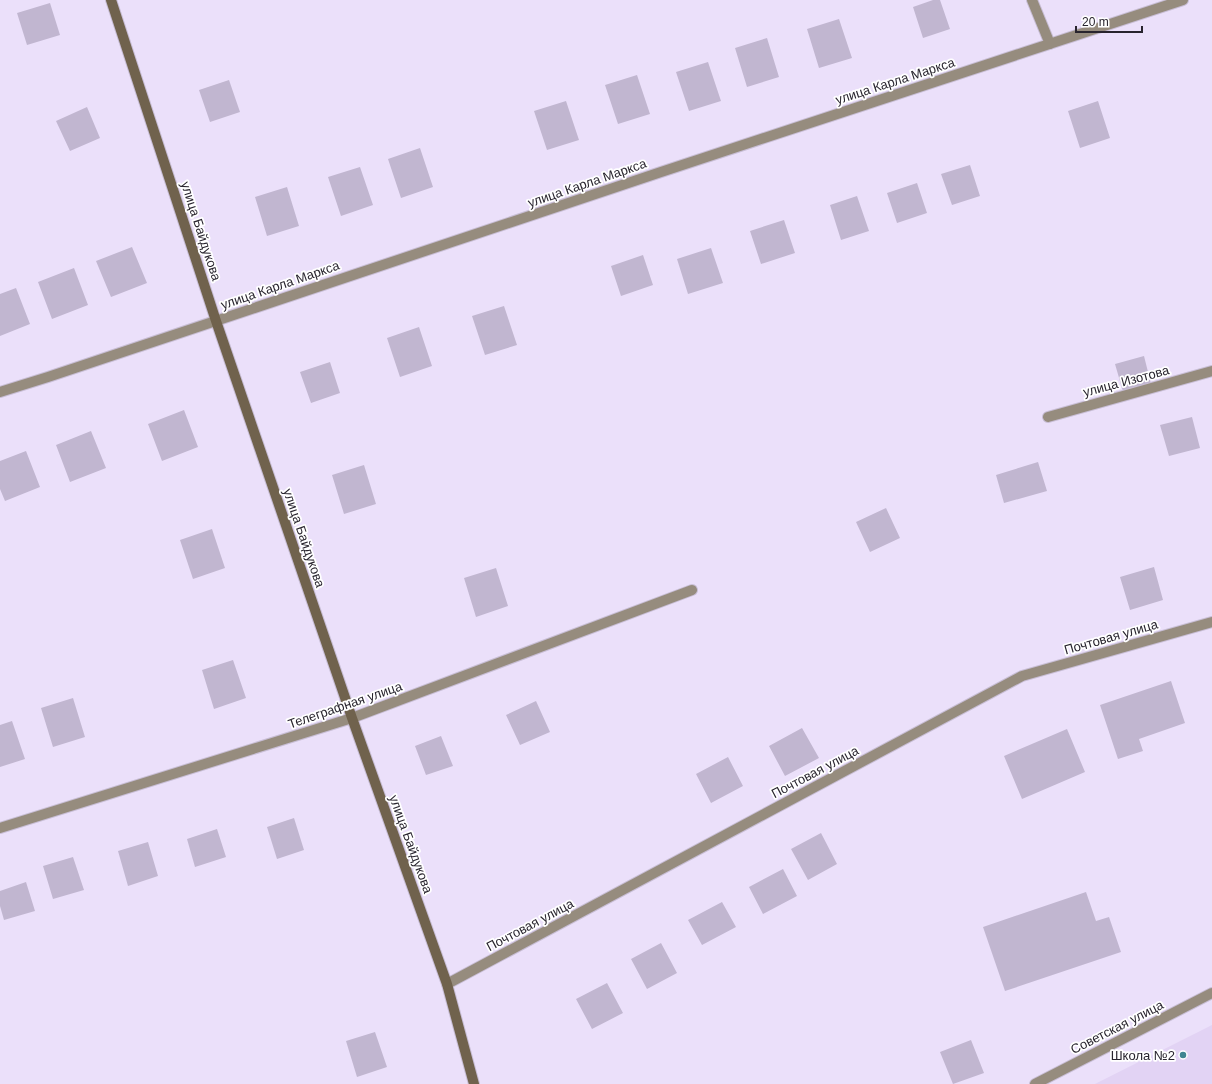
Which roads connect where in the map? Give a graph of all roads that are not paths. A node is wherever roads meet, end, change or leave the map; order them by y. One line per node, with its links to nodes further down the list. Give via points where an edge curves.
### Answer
1 (111, 0): 5 (street, улица Байдукова)
2 (1032, 0): 4 (street)
3 (1183, 0): 4 (street, улица Карла Маркса)
4 (1050, 44): 5 (street, улица Карла Маркса)
5 (216, 320): 7 (street, улица Карла Маркса); 11 (street, улица Байдукова)
6 (1212, 371): 8 (street, улица Изотова)
7 (0, 392)
8 (1048, 417)
9 (692, 590): 11 (street, Телеграфная улица)
10 (1212, 622): 13 (street, Почтовая улица, via 1022,676)
11 (352, 718): 12 (street, Телеграфная улица); 13 (street, улица Байдукова)
12 (0, 828)
13 (447, 984): 15 (street, улица Байдукова)
14 (1212, 993): 16 (street, Советская улица)
15 (474, 1084)
16 (1035, 1084)

